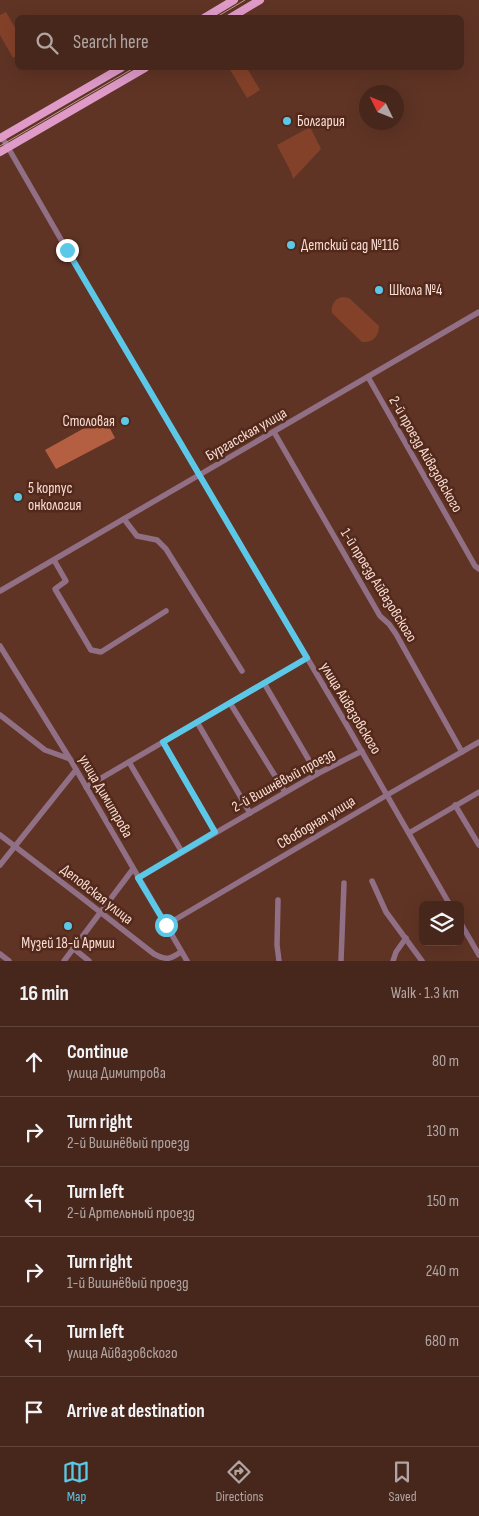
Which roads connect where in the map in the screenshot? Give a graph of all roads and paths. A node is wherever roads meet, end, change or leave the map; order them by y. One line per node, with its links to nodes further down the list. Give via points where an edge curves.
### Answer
1 (234, 0): 3 (main road)
2 (260, 0): 4 (main road)
3 (209, 15)
4 (235, 15)
5 (117, 70): 7 (main road)
6 (142, 70): 8 (main road)
7 (1, 138): 8 (street, улица Айвазовского)
8 (8, 148): 9 (main road); 13 (street, улица Айвазовского)
9 (0, 152)
10 (479, 312): 11 (street, Бургасская улица)
11 (368, 377): 12 (street, Бургасская улица); 16 (street, 2-й проезд Айвазовского)
12 (274, 432): 13 (street, Бургасская улица); 29 (street, 1-й проезд Айвазовского, via 380,616 396,634)
13 (199, 475): 14 (street, Бургасская улица); 20 (street, улица Айвазовского)
14 (124, 519): 15 (street, Бургасская улица); 21 (street, via 137,536 156,540 166,549)
15 (54, 560): 17 (street, Бургасская улица); 18 (street, via 66,581 55,589 91,650 101,652)
16 (479, 568)
17 (0, 591)
18 (166, 611)
19 (0, 646): 30 (street, улица Димитрова)
20 (307, 658): 22 (street); 28 (street, улица Айвазовского)
21 (242, 671)
22 (264, 683): 23 (street); 33 (street)
23 (230, 703): 25 (street); 35 (street)
24 (0, 715): 30 (street, via 46,750)
25 (197, 722): 26 (street); 39 (street)
26 (163, 742): 31 (street); 40 (street)
27 (479, 742): 29 (street, Свободная улица)
28 (362, 751): 33 (street, 2-й Вишнёвый проезд); 37 (street, улица Айвазовского)
29 (462, 752): 37 (street, Свободная улица)
30 (70, 759): 32 (street, улица Димитрова)
31 (129, 762): 34 (street); 45 (street)
32 (76, 770): 34 (street, улица Димитрова); 44 (street)
33 (317, 774): 35 (street, 2-й Вишнёвый проезд)
34 (86, 787): 47 (street, улица Димитрова)
35 (285, 792): 39 (street, 2-й Вишнёвый проезд)
36 (479, 792): 38 (street)
37 (388, 794): 41 (street, улица Айвазовского); 54 (street, Свободная улица)
38 (455, 805): 41 (street); 43 (street)
39 (250, 813): 40 (street, 2-й Вишнёвый проезд)
40 (215, 832): 45 (street, 2-й Вишнёвый проезд)
41 (409, 832): 52 (street, улица Айвазовского)
42 (0, 836): 44 (street, Деповская улица)
43 (479, 845)
44 (14, 846): 46 (street); 53 (street, Деповская улица)
45 (182, 852): 48 (street, 2-й Вишнёвый проезд)
46 (0, 865)
47 (133, 869): 48 (street, улица Димитрова); 53 (street)
48 (138, 878): 54 (street, улица Димитрова)
49 (372, 881): 56 (street, via 386,912)
50 (344, 883): 66 (street)
51 (278, 900): 65 (street)
52 (448, 901)
53 (100, 912): 57 (street); 58 (street, Деповская улица, via 161,958 170,959)
54 (166, 925): 58 (street, улица Димитрова)
55 (464, 929): 60 (street)
56 (406, 938): 67 (street); 68 (street)
57 (73, 948): 62 (street); 63 (street)
58 (182, 952): 64 (street, улица Димитрова)
59 (0, 954): 61 (street)
60 (479, 955)
61 (9, 961)
62 (64, 961)
63 (90, 961)
64 (186, 961)
65 (278, 961)
66 (341, 961)
67 (394, 961)
68 (422, 961)

